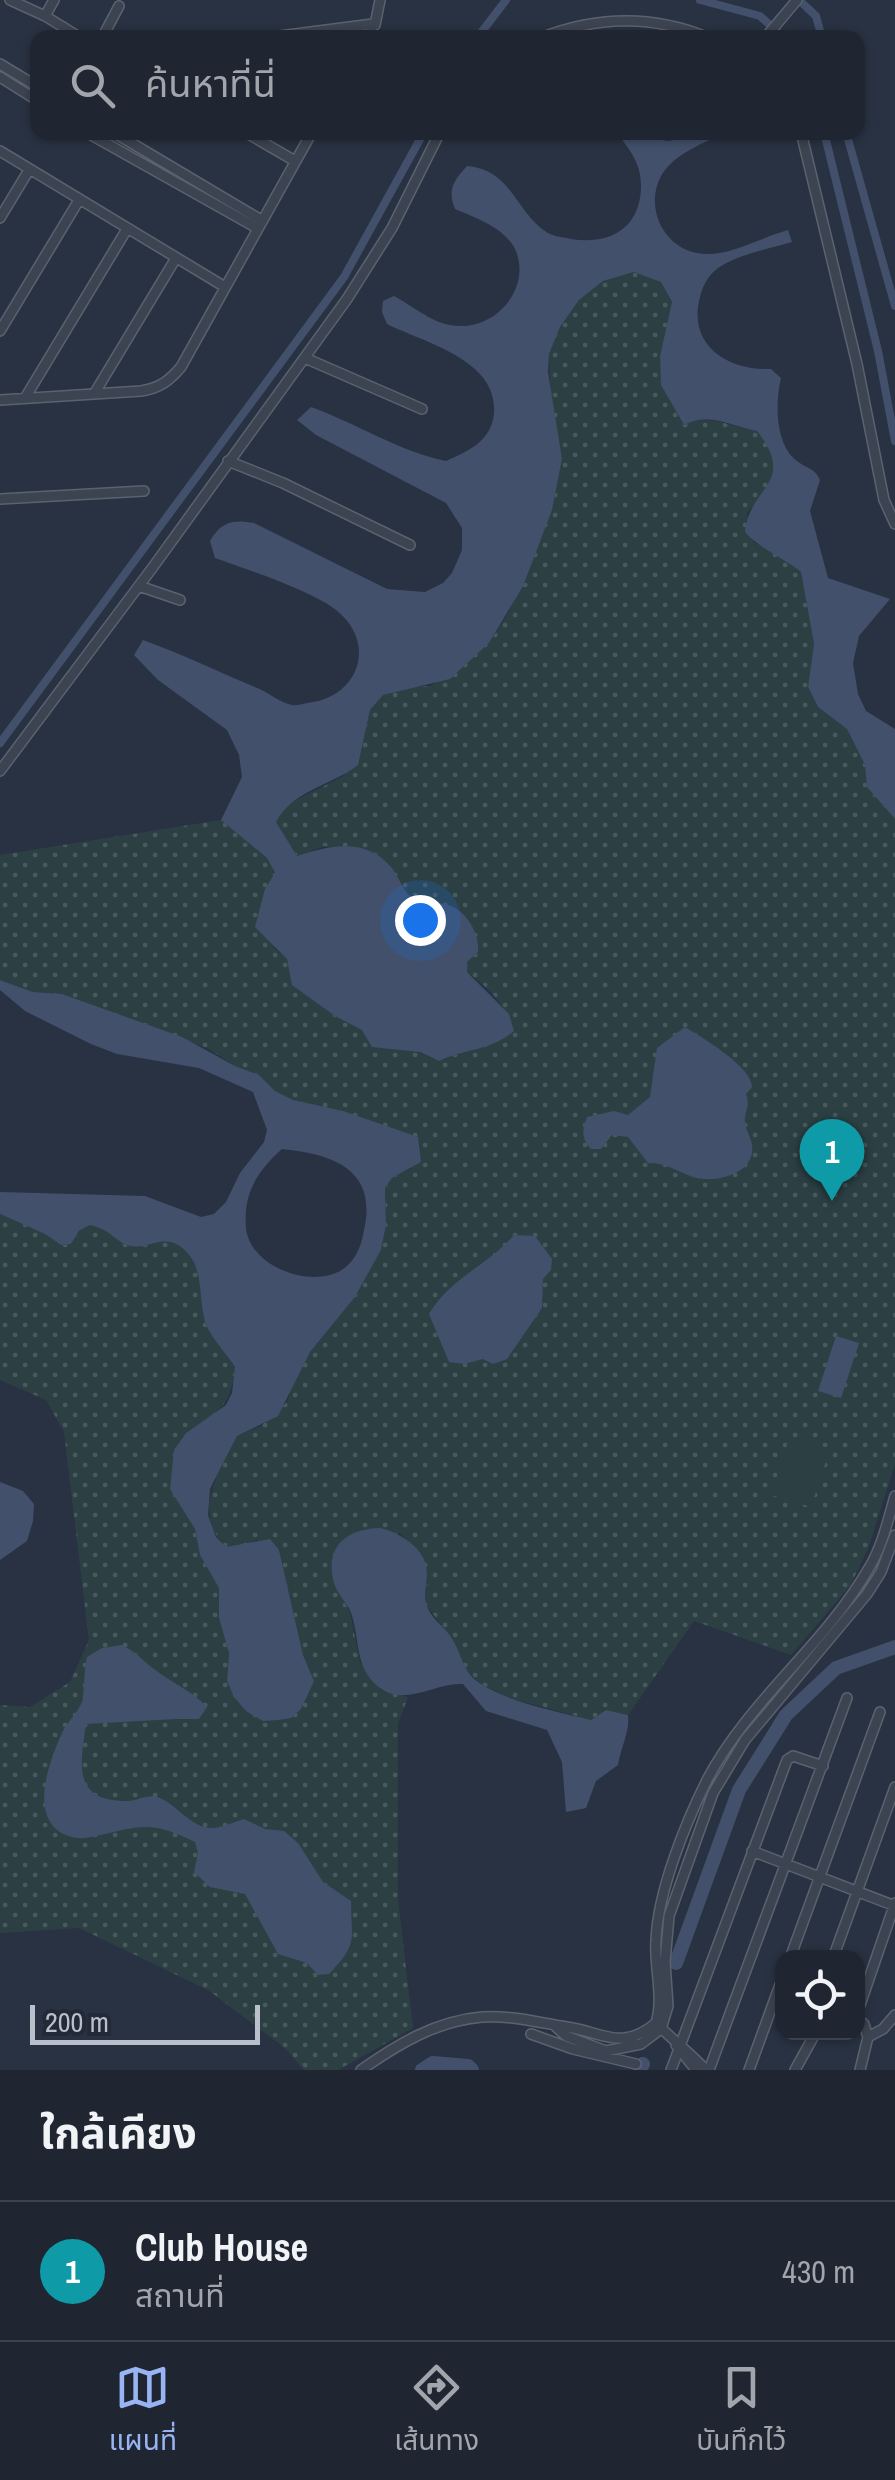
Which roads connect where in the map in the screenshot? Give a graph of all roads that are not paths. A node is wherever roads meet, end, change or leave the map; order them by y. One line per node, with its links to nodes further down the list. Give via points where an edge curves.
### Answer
1 (10, 0): 6 (street)
2 (54, 0): 6 (street)
3 (380, 0): 7 (street)
4 (797, 0): 16 (street)
5 (119, 6): 10 (street)
6 (45, 16): 9 (street)
7 (375, 25): 11 (street); 12 (street)
8 (672, 25): 13 (street, via 610,20); 14 (street); 15 (street)
9 (68, 30)
10 (106, 30)
11 (333, 30)
12 (373, 30)
13 (560, 30)
14 (671, 30)
15 (681, 30)
16 (771, 30)
17 (0, 64): 19 (street)
18 (0, 77): 20 (street)
19 (30, 82)
20 (30, 96)
21 (101, 140): 32 (street)
22 (126, 140): 32 (street)
23 (259, 140): 28 (street)
24 (307, 140): 28 (street)
25 (436, 140): 37 (street, via 373,260)
26 (803, 140): 45 (street, via 884,500)
27 (0, 150): 29 (street)
28 (295, 161): 32 (street)
29 (29, 170): 30 (street); 31 (street)
30 (79, 200): 33 (street); 36 (street)
31 (0, 218)
32 (259, 224): 35 (street)
33 (127, 229): 34 (street); 39 (street)
34 (176, 258): 35 (street); 38 (street)
35 (225, 287): 38 (street, via 169,381 155,389)
36 (0, 331)
37 (305, 358): 41 (street); 42 (street)
38 (94, 394): 39 (street)
39 (25, 398): 40 (street)
40 (0, 400)
41 (422, 409)
42 (228, 461): 46 (street); 47 (street)
43 (144, 492): 44 (street)
44 (0, 499)
45 (895, 524)
46 (410, 545)
47 (139, 586): 48 (street); 49 (street)
48 (180, 600)
49 (0, 771)
50 (895, 1496): 67 (street, via 870,1567 746,1720 704,1786 659,1912)
51 (895, 1534): 67 (street, via 867,1594 745,1740 713,1793 669,1916 668,2006)
52 (847, 1698): 54 (street)
53 (880, 1712): 58 (street)
54 (822, 1766): 56 (street, via 800,1757 787,1760); 57 (street)
55 (895, 1787): 59 (street)
56 (752, 1852): 57 (street); 71 (street)
57 (787, 1865): 58 (street); 77 (street)
58 (819, 1878): 59 (street); 61 (street)
59 (856, 1892): 60 (street); 62 (street)
60 (895, 1905): 63 (street)
61 (793, 1950)
62 (836, 1950)
63 (865, 1994)
64 (775, 1998): 78 (street)
65 (895, 2015): 69 (street)
66 (542, 2022): 67 (street, via 622,2039); 73 (street, via 534,2035); 74 (street, via 462,2020 405,2041)
67 (659, 2026): 71 (street)
68 (865, 2027): 69 (street)
69 (868, 2037): 80 (street)
70 (812, 2040): 79 (street)
71 (678, 2044): 75 (street); 76 (street); 77 (street)
72 (636, 2064): 73 (street)
73 (617, 2066)
74 (361, 2070)
75 (671, 2070)
76 (696, 2070)
77 (708, 2070)
78 (749, 2070)
79 (795, 2070)
80 (860, 2070)

